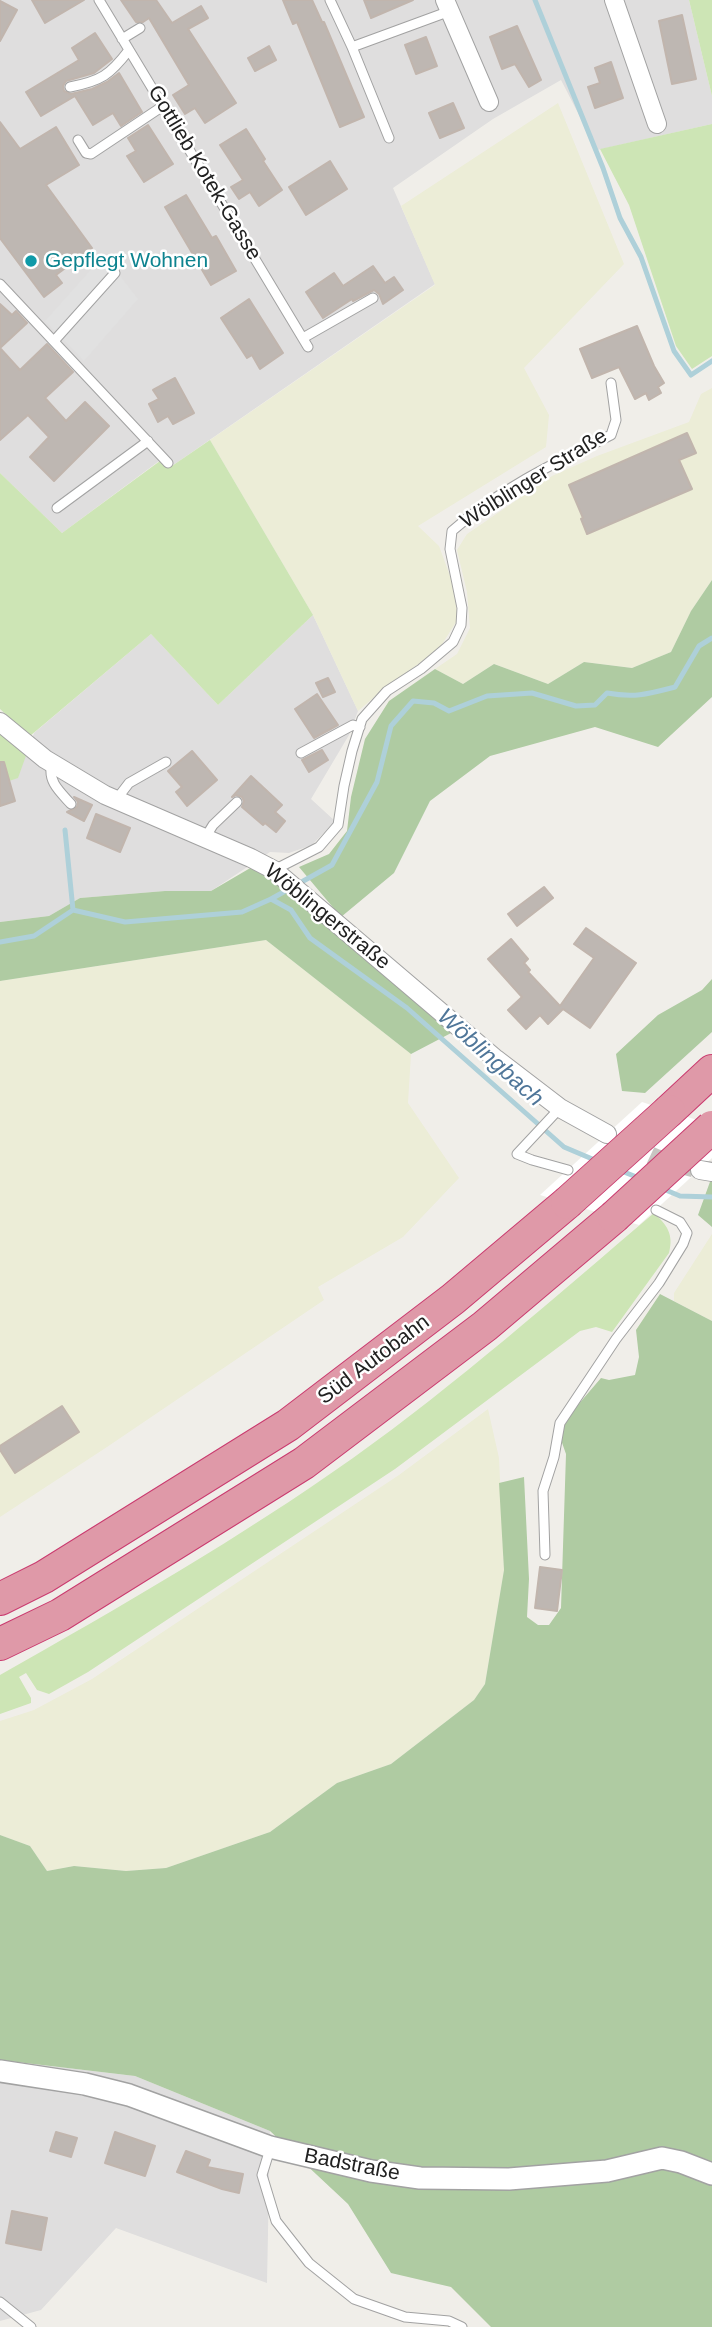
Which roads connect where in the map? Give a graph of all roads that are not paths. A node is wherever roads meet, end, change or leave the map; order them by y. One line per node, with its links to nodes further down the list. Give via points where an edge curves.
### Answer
1 (99, 0): 6 (lane, Gottlieb Kotek-Gasse)
2 (330, 0): 7 (lane)
3 (614, 0): 12 (street)
4 (448, 5): 7 (lane); 10 (street)
5 (140, 28): 6 (lane)
6 (122, 39): 8 (lane, Gottlieb Kotek-Gasse)
7 (352, 47): 13 (lane)
8 (129, 50): 9 (lane, via 115,69 97,80); 11 (lane, Gottlieb Kotek-Gasse)
9 (70, 87)
10 (489, 102)
11 (163, 106): 14 (lane, via 91,154); 18 (lane, Gottlieb Kotek-Gasse)
12 (657, 124)
13 (388, 138)
14 (78, 140)
15 (115, 273): 19 (lane)
16 (0, 284): 19 (lane)
17 (373, 298): 18 (lane)
18 (303, 338): 20 (lane, Gottlieb Kotek-Gasse)
19 (54, 341): 22 (lane)
20 (308, 347)
21 (611, 383): 26 (lane, Wölblinger Straße, via 616,420 611,435 542,469 452,531 450,549 461,625 453,642 387,691)
22 (148, 441): 23 (lane); 24 (lane)
23 (168, 463)
24 (57, 508)
25 (0, 722): 29 (street, Wöblingerstraße)
26 (360, 727): 27 (lane, via 353,725); 34 (lane, Wölblinger Straße, via 338,825 319,847)
27 (301, 753)
28 (166, 762): 30 (lane, via 129,783)
29 (52, 764): 30 (street, Wöblingerstraße); 32 (lane, via 55,786)
30 (116, 800): 33 (street, Wöblingerstraße)
31 (237, 802): 33 (lane)
32 (71, 804)
33 (205, 838): 34 (street, Wöblingerstraße)
34 (280, 874): 36 (street, Wöblingerstraße)
35 (712, 1071): 42 (highway, Süd Autobahn, bridge, via 453,1299 288,1425 44,1577)
36 (558, 1111): 38 (street, Wöblingerstraße); 39 (lane, via 517,1154)
37 (712, 1128): 43 (highway, Süd Autobahn, bridge, via 485,1326 304,1463 60,1615)
38 (607, 1134)
39 (568, 1170)
40 (656, 1210): 41 (lane, via 680,1222 687,1233 659,1283 560,1423 543,1491)
41 (545, 1555)
42 (0, 1599)
43 (0, 1644)
44 (0, 2071): 45 (street, Badstraße, via 129,2095)
45 (270, 2147): 46 (street, Badstraße, via 420,2178 567,2175 662,2158); 49 (lane, via 262,2175 276,2221 309,2263 354,2299 405,2317 449,2321)
46 (712, 2174)
47 (0, 2302): 48 (lane)
48 (31, 2327)
49 (462, 2327)

